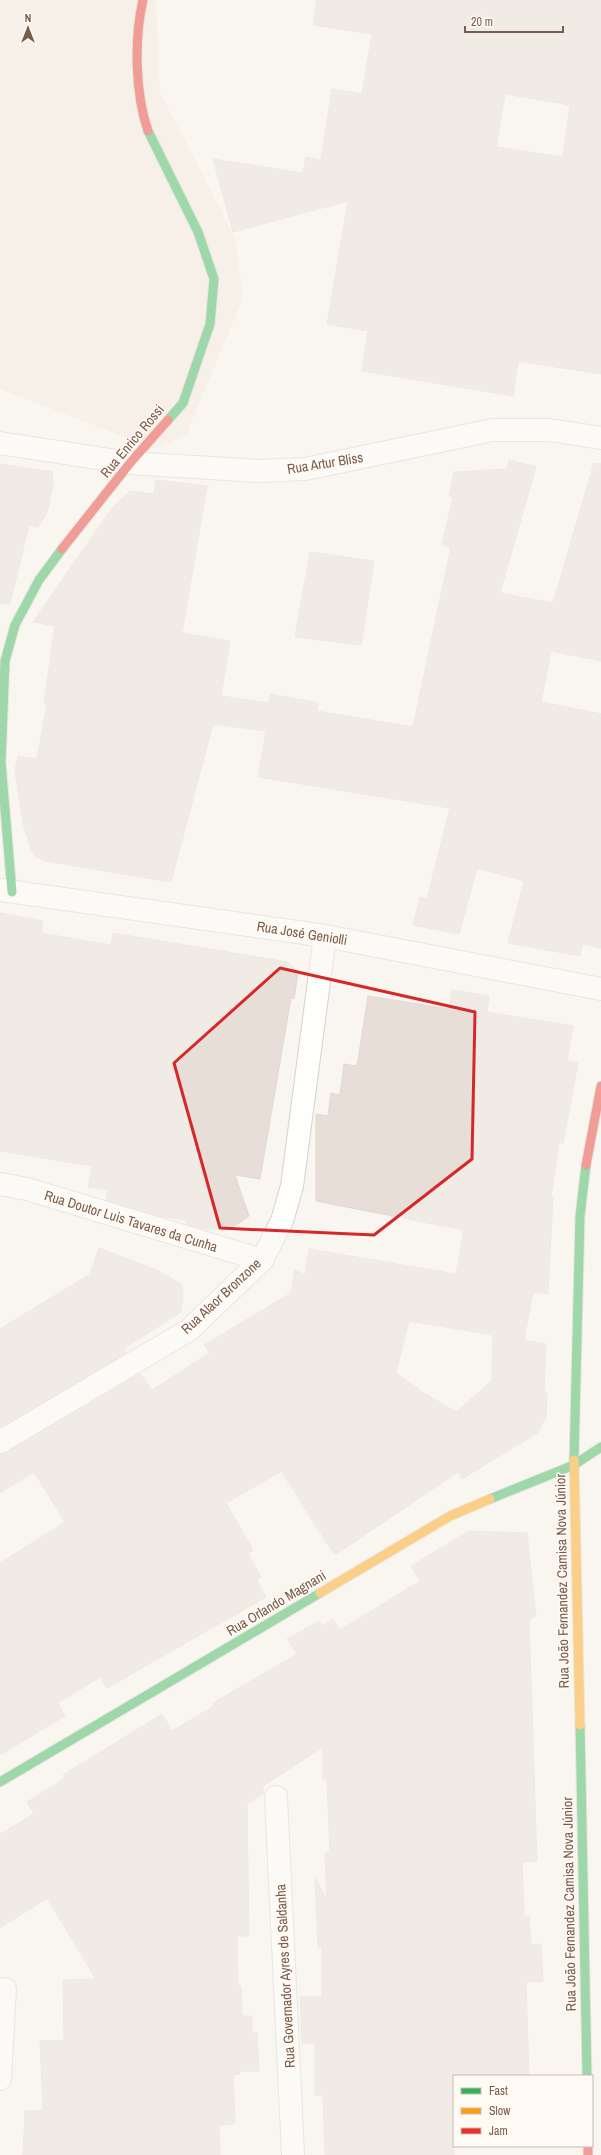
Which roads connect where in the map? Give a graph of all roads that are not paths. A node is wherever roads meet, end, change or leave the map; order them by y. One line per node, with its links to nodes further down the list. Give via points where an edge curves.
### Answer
1 (143, 0): 4 (street, Rua Enrico Rossi, via 140,13 137,86 147,130 198,232 214,279 210,324 183,403)
2 (601, 438): 4 (street, Rua Artur Bliss, via 549,430 494,430 305,469 258,471)
3 (0, 442): 4 (street, Rua Artur Bliss)
4 (130, 463): 5 (street, Rua Enrico Rossi, via 39,580 15,625 5,661 1,762)
5 (6, 891): 6 (street, Rua José Geniolli)
6 (325, 936): 7 (street, Rua José Geniolli); 10 (street, Rua Alaor Bronzone, via 292,1186 282,1221)
7 (601, 990)
8 (601, 1086): 13 (street, Rua João Fernandez Camisa Nova Júnior, via 588,1149 580,1216)
9 (0, 1184): 10 (street, Rua Doutor Luis Tavares da Cunha, via 27,1189)
10 (262, 1260): 11 (street, Rua Alaor Bronzone, via 189,1330)
11 (0, 1442)
12 (601, 1447): 13 (street, Rua Orlando Magnani)
13 (574, 1465): 14 (street, Rua Orlando Magnani, via 450,1516); 17 (street, Rua João Fernandez Camisa Nova Júnior)
14 (0, 1782)
15 (276, 1797): 19 (street, Rua Governador Ayres de Saldanha)
16 (5, 1990): 18 (street)
17 (587, 2075)
18 (0, 2079)
19 (293, 2155)

